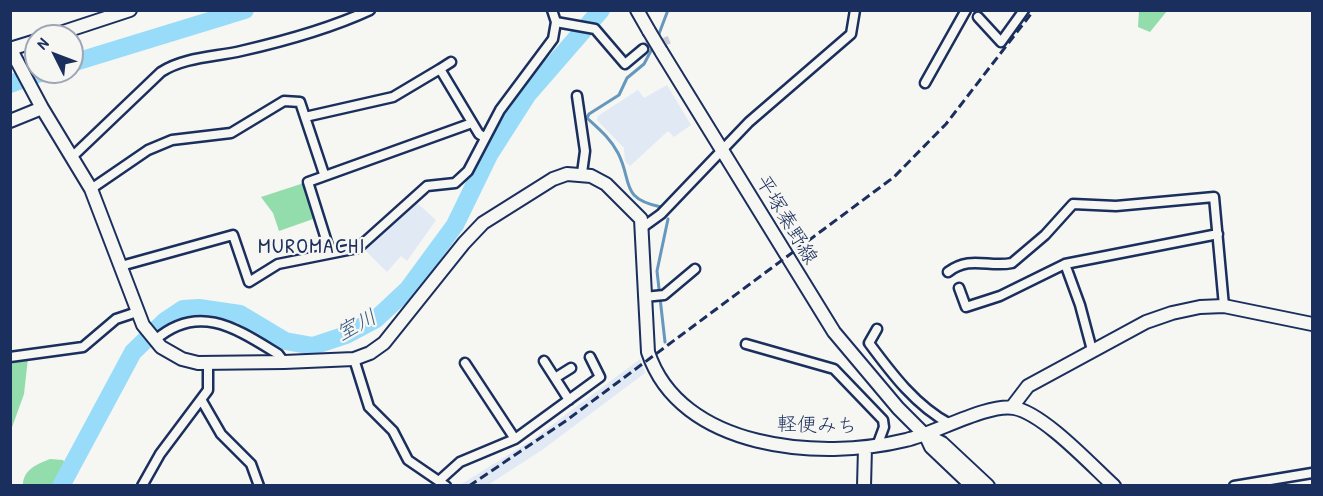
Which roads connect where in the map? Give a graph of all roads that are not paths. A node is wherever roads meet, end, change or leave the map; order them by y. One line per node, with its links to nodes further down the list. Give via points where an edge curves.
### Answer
1 (130, 10): 10 (street)
2 (370, 10): 23 (street, via 338,26 174,64)
3 (552, 10): 9 (street)
4 (637, 10): 22 (street, 平塚秦野線, bridge)
5 (855, 10): 22 (street, via 851,34 748,123)
6 (966, 10): 15 (street)
7 (1024, 10): 8 (street, via 1001,42)
8 (978, 17)
9 (556, 22): 11 (street, via 596,29 625,64); 21 (street, via 547,51 500,110)
10 (84, 25)
11 (643, 49)
12 (11, 50): 17 (street)
13 (451, 62): 14 (street)
14 (440, 69): 18 (street, via 393,97); 20 (street)
15 (925, 83)
16 (576, 96): 24 (street, via 585,152)
17 (41, 106): 19 (street); 23 (street)
18 (305, 117): 25 (street); 26 (street, via 300,102 284,101 231,133 172,140 148,150)
19 (10, 122)
20 (472, 123): 21 (street); 25 (street)
21 (484, 137): 29 (street, via 463,178 446,186 427,186 358,248)
22 (722, 151): 27 (street); 56 (street, 平塚秦野線, via 834,332 874,383)
23 (72, 157): 26 (street)
24 (582, 173): 27 (street, via 606,184 637,213); 45 (street, via 553,178 483,223 384,343)
25 (324, 174): 29 (street, via 308,182)
26 (91, 189): 31 (street)
27 (644, 227): 35 (street, 軽便みち)
28 (1218, 234): 30 (street); 33 (street, via 1214,197 1116,206 1078,203 1012,263 970,261); 36 (street)
29 (330, 252): 31 (street, via 278,264 249,282 233,236)
30 (1065, 264): 34 (street, via 1000,296 966,307); 42 (street)
31 (121, 266): 37 (street)
32 (695, 269): 35 (street)
33 (948, 272)
34 (959, 288)
35 (654, 296): 58 (street, 軽便みち, via 648,352 655,373 664,386 697,414 725,429 782,447)
36 (1224, 306): 38 (street); 42 (street, via 1172,313)
37 (137, 312): 40 (street); 43 (street, via 116,319 83,347)
38 (1312, 324)
39 (877, 329): 55 (street, via 869,343 884,363 927,412)
40 (154, 340): 47 (street, via 178,325 221,322 278,354); 48 (street, via 182,359)
41 (747, 344): 58 (street, via 834,369 883,420 883,430)
42 (1092, 350): 54 (street, via 1028,386)
43 (10, 357)
44 (590, 357): 52 (street, via 600,377)
45 (354, 359): 47 (street); 60 (street, via 369,407 393,431 408,460)
46 (544, 361): 51 (street)
47 (284, 362): 48 (street)
48 (208, 363): 53 (street, via 209,384)
49 (465, 363): 57 (street)
50 (571, 368): 51 (street)
51 (555, 378): 52 (street)
52 (569, 400): 57 (street)
53 (202, 401): 61 (street, via 165,446); 62 (street, via 220,434 251,464)
54 (1012, 407): 55 (street, 軽便みち); 66 (street, via 1041,420)
55 (950, 424): 56 (street, 軽便みち)
56 (924, 434): 58 (street, 軽便みち); 64 (street, 平塚秦野線, via 931,447); 65 (street, 平塚秦野線, via 942,443)
57 (515, 439): 60 (street, via 460,462)
58 (871, 447): 63 (street)
59 (1312, 472): 67 (street)
60 (443, 483)
61 (142, 486)
62 (259, 486)
63 (864, 486)
64 (972, 486)
65 (988, 486)
66 (1114, 486)
67 (1234, 486)

